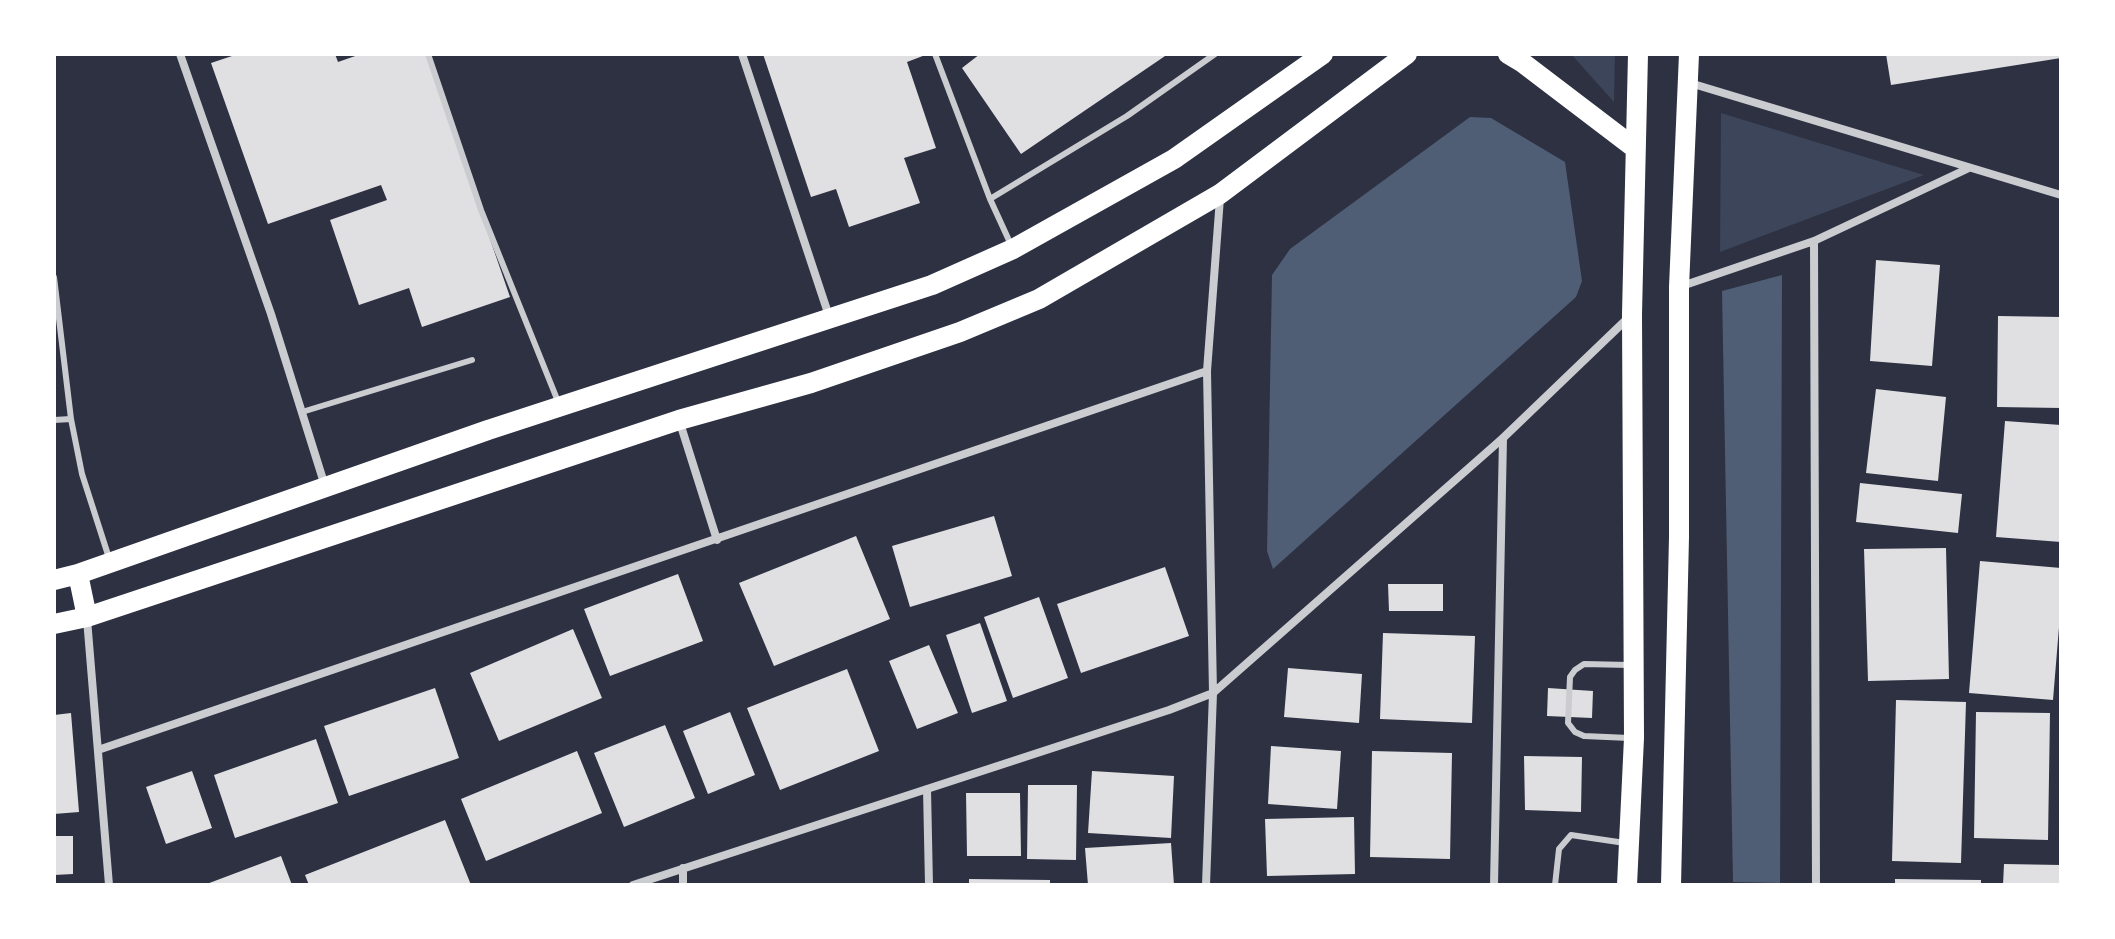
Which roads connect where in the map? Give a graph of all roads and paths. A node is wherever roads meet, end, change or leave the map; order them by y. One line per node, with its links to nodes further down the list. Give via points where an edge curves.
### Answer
1 (180, 54): 26 (street)
2 (428, 54): 25 (lane, via 481,210)
3 (742, 54): 22 (street)
4 (935, 54): 16 (lane)
5 (1215, 54): 16 (lane, via 1127,116)
6 (1323, 54): 18 (main road, via 1174,159)
7 (1407, 54): 14 (main road)
8 (1508, 54): 12 (main road)
9 (1638, 54): 12 (main road)
10 (1689, 54): 11 (main road)
11 (1688, 83): 13 (street); 20 (main road)
12 (1636, 149): 21 (main road)
13 (1970, 167): 15 (street); 17 (street)
14 (1220, 194): 24 (street); 29 (main road, via 1039,299 974,327 811,383)
15 (2061, 195)
16 (990, 199): 18 (lane)
17 (1814, 241): 20 (street); 54 (street)
18 (1013, 249): 22 (main road, via 932,285)
19 (54, 277): 27 (lane)
20 (1679, 287): 53 (main road)
21 (1632, 314): 30 (street); 38 (main road)
22 (830, 320): 25 (main road)
23 (472, 360): 26 (lane)
24 (1207, 371): 32 (street); 39 (street)
25 (560, 407): 31 (main road)
26 (302, 412): 31 (street)
27 (71, 419): 28 (lane); 33 (lane, via 82,474)
28 (54, 420)
29 (679, 420): 32 (street); 36 (main road)
30 (1503, 438): 39 (street); 50 (street)
31 (325, 487): 33 (main road)
32 (717, 540): 41 (street)
33 (111, 563): 34 (main road)
34 (78, 574): 35 (main road); 36 (main road)
35 (54, 580)
36 (87, 617): 37 (main road); 41 (street)
37 (54, 624)
38 (1633, 665): 40 (main road); 40 (lane, via 1584,664 1575,670 1570,677 1568,723 1584,736)
39 (1213, 693): 42 (street); 49 (street)
40 (1634, 738): 43 (main road)
41 (98, 750): 45 (street)
42 (927, 789): 44 (street); 48 (street)
43 (1629, 844): 51 (lane, via 1571,835 1559,849); 52 (main road)
44 (683, 868): 46 (street); 47 (street)
45 (109, 885)
46 (633, 885)
47 (683, 885)
48 (929, 885)
49 (1206, 885)
50 (1494, 885)
51 (1555, 885)
52 (1627, 885)
53 (1671, 885)
54 (1816, 885)

